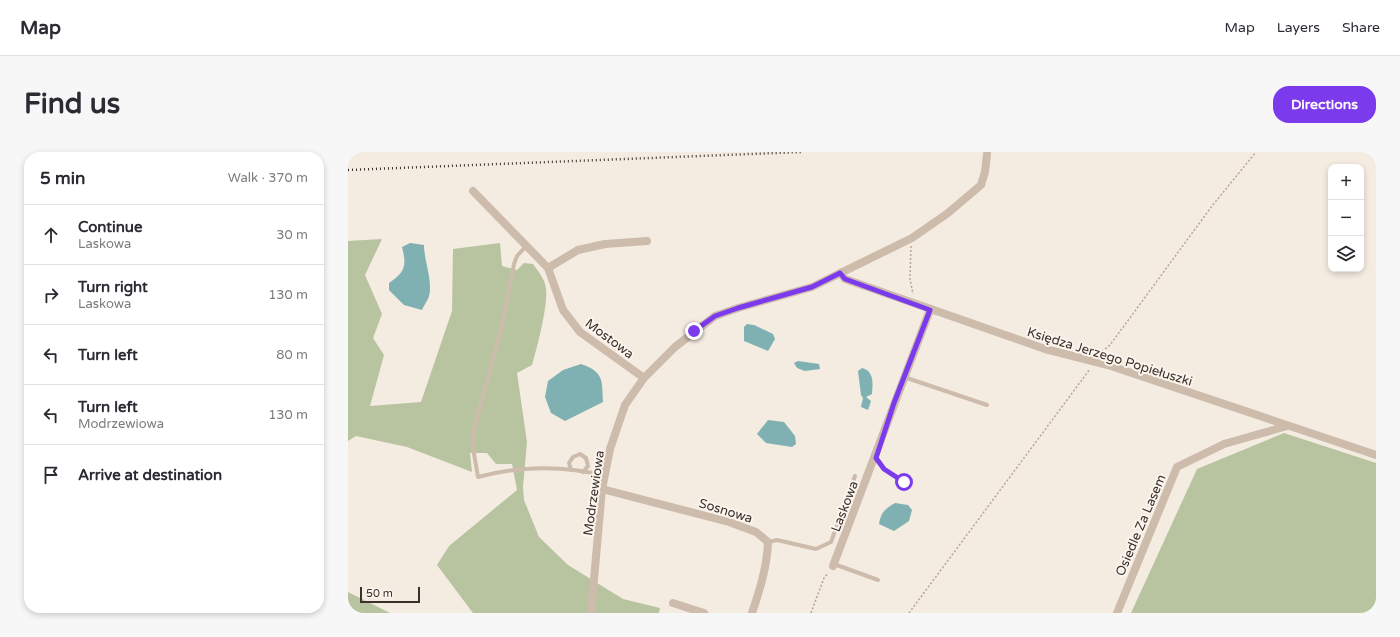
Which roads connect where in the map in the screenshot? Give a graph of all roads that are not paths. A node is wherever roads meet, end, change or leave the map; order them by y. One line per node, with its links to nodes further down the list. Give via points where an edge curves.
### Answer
1 (987, 154): 6 (street, Modrzewiowa, via 981,185 948,214 912,238)
2 (473, 191): 4 (street, Mostowa)
3 (647, 241): 5 (street, via 605,244 578,250)
4 (526, 246): 5 (street, Mostowa); 14 (lane, via 514,264 501,330 474,429 473,448 478,477 504,471)
5 (548, 268): 9 (street, Mostowa, via 563,310 580,332)
6 (840, 273): 7 (street, Księdza Jerzego Popiełuszki, via 845,279); 9 (street, Modrzewiowa, via 812,287 715,316 674,347)
7 (930, 310): 8 (street, Laskowa); 11 (street, Księdza Jerzego Popiełuszki, via 1045,349 1108,364)
8 (904, 376): 10 (lane); 13 (street, Laskowa)
9 (644, 378): 16 (street, Modrzewiowa, via 626,405 617,426)
10 (986, 406)
11 (1287, 426): 12 (street, Księdza Jerzego Popiełuszki); 27 (street, Osiedle Za Lasem, via 1224,444 1177,467)
12 (1376, 455)
13 (876, 458): 18 (lane, via 884,469); 21 (street, Laskowa)
14 (571, 470): 15 (lane); 15 (lane, via 569,462 580,454 586,458 588,466)
15 (583, 472): 16 (lane)
16 (605, 476): 19 (street, Modrzewiowa)
17 (855, 476): 20 (lane, via 831,542 816,549 777,540)
18 (904, 482)
19 (602, 489): 20 (street, Sosnowa, via 729,522 756,532); 24 (street, Modrzewiowa)
20 (768, 542): 26 (street, via 763,579)
21 (834, 565): 22 (lane)
22 (878, 580)
23 (673, 604): 25 (street)
24 (591, 613)
25 (704, 613)
26 (752, 613)
27 (1117, 613)

